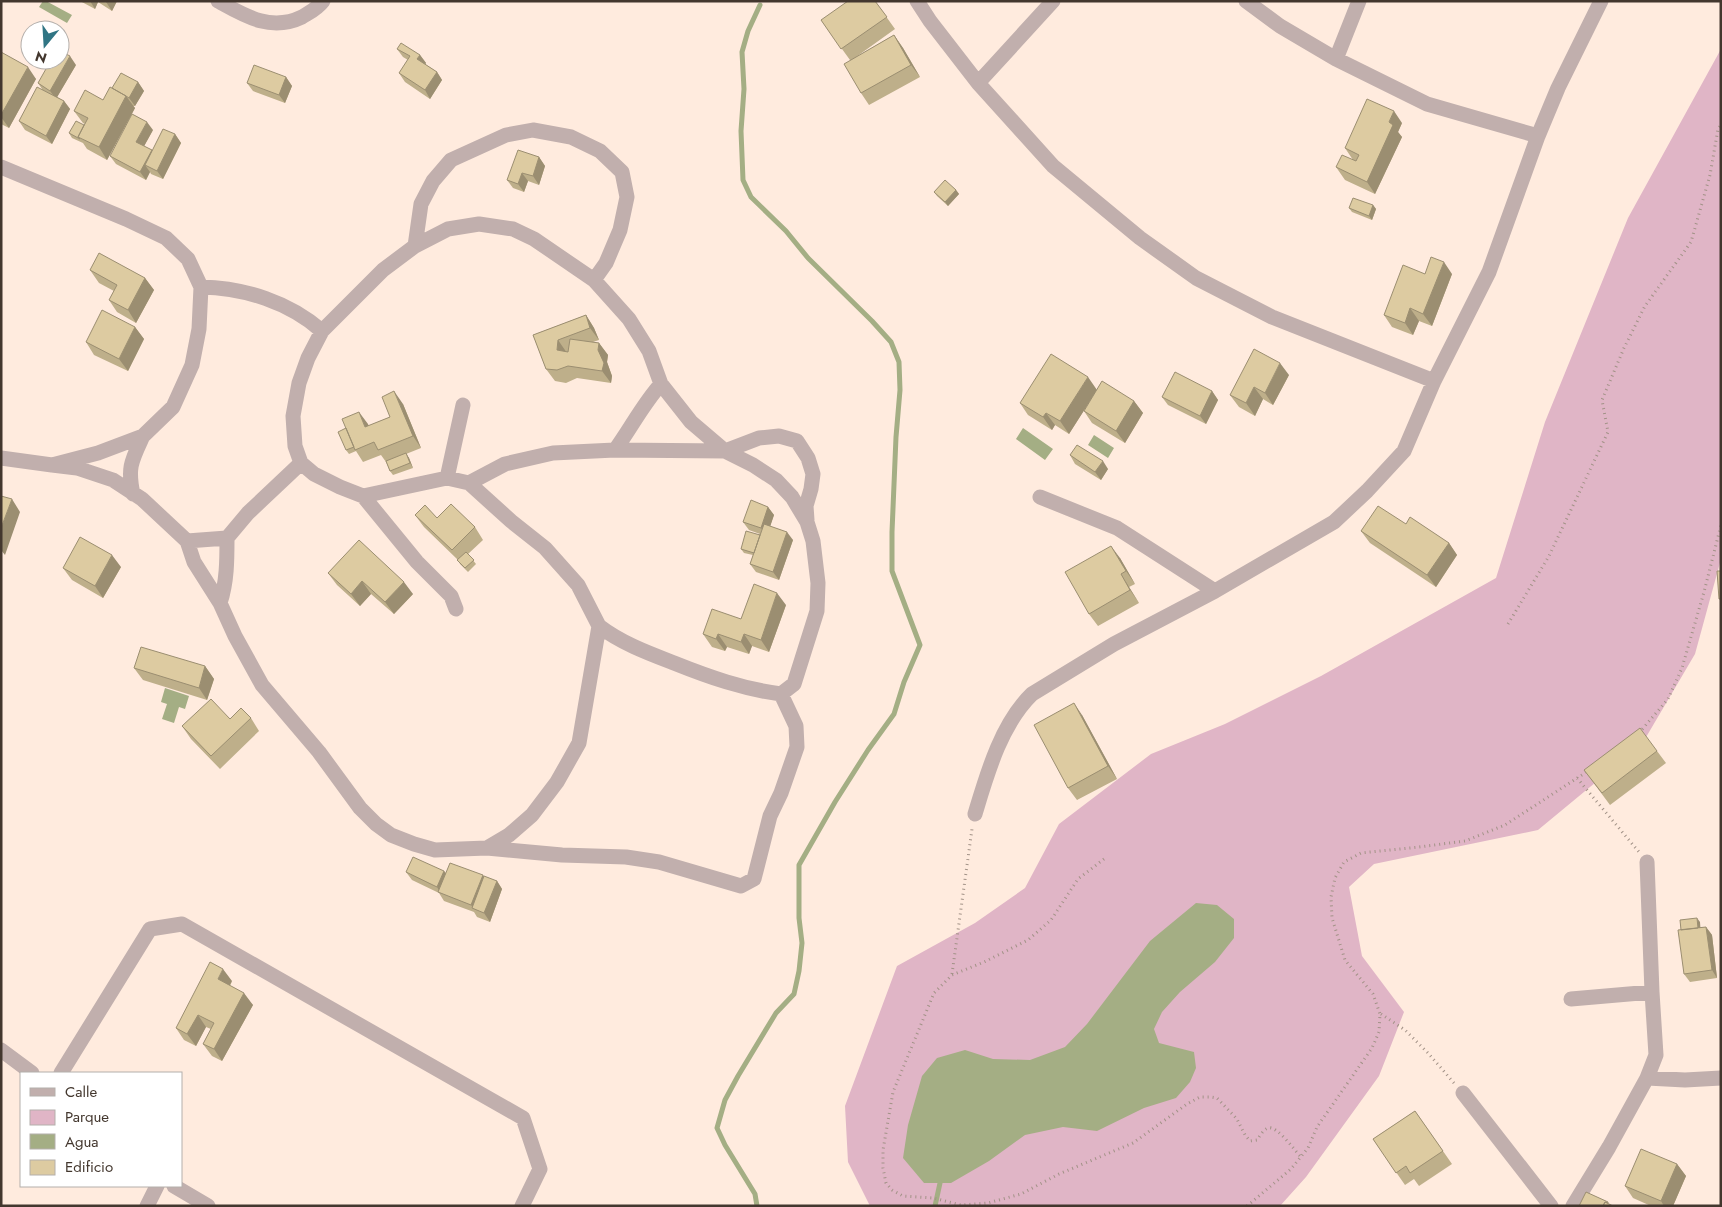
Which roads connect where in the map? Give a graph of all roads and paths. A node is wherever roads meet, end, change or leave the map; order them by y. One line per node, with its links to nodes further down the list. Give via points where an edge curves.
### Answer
1 (218, 1): 2 (street, via 265,23 291,22 316,9)
2 (323, 1)
3 (917, 1): 9 (street)
4 (1053, 1): 9 (street)
5 (1246, 1): 8 (street)
6 (1358, 1): 8 (street)
7 (1601, 1): 11 (street)
8 (1336, 60): 11 (street, via 1427,104)
9 (978, 83): 17 (street, via 1053,166 1140,238 1196,278 1272,318)
10 (1721, 125): 38 (path, via 1691,242 1646,306 1624,348 1602,400 1608,432 1550,556)
11 (1538, 136): 17 (street, via 1489,272)
12 (1, 167): 15 (street, via 166,238 188,259)
13 (415, 246): 14 (street, via 448,229 478,224 513,229 534,238); 14 (street, via 421,204 433,181 451,160 506,135 533,130 572,137 600,151 622,172 627,197 620,230 606,263); 16 (street, via 383,270)
14 (594, 280): 18 (street, via 630,319 649,351)
15 (201, 287): 16 (street, via 270,299 298,312); 20 (street, via 199,328 192,365 172,407)
16 (322, 331): 24 (street, via 299,383 293,416 295,446)
17 (1434, 381): 35 (street, via 1404,451 1367,491 1334,522)
18 (661, 384): 21 (street, via 646,400); 22 (street, via 691,422)
19 (463, 405): 26 (street)
20 (143, 436): 25 (street, via 98,453); 28 (street, via 130,464)
21 (615, 450): 22 (street); 27 (street, via 553,453 505,464)
22 (724, 451): 31 (street, via 776,480 792,497); 31 (street, via 759,438 779,436 797,441 813,474 806,506)
23 (1, 458): 25 (street)
24 (301, 463): 29 (street, via 340,488); 33 (street, via 248,513)
25 (52, 465): 28 (street, via 77,468 113,480)
26 (447, 478): 27 (street); 29 (street)
27 (469, 483): 39 (street, via 545,548 578,585)
28 (133, 494): 34 (street)
29 (363, 496): 37 (street, via 417,562 451,596)
30 (1040, 497): 35 (street, via 1117,528)
31 (807, 522): 40 (street, via 817,562 817,611 794,684)
32 (1721, 525): 41 (path, via 1682,668 1668,699)
33 (227, 538): 34 (street); 36 (street)
34 (187, 541): 36 (street, via 194,562)
35 (1215, 591): 44 (street, via 1114,644 1022,703 1003,736)
36 (220, 603): 45 (street, via 262,685 376,824 391,835 435,850)
37 (456, 609)
38 (1508, 624)
39 (599, 626): 40 (street, via 612,636 654,656 723,682); 45 (street, via 579,743 557,782 532,815)
40 (781, 694): 45 (street, via 796,726 797,748 770,816 754,880 741,886 660,862 626,857)
41 (1638, 734)
42 (1591, 769): 43 (path)
43 (1577, 778): 47 (path); 51 (path, via 1505,825 1465,841 1361,853 1344,862 1335,878 1331,897 1332,918 1345,960 1373,994)
44 (974, 814): 48 (path)
45 (488, 848)
46 (1104, 859): 48 (path, via 1078,879 1051,920 1028,940)
47 (1647, 862): 49 (street)
48 (952, 975): 58 (path, via 934,993 892,1092 883,1168 886,1183 892,1190 904,1196 933,1198 961,1205 988,1203 1021,1194 1133,1143 1200,1097 1217,1098 1237,1119 1250,1141 1257,1140 1262,1132 1272,1128)
49 (1652, 992): 50 (street); 55 (street, via 1656,1055)
50 (1571, 999)
51 (1380, 1014): 57 (path, via 1404,1030); 58 (path, via 1379,1032 1372,1048 1317,1127)
52 (1, 1050): 53 (street)
53 (31, 1072)
54 (62, 1072): 63 (street, via 150,929 182,924 523,1118 540,1170)
55 (1647, 1078): 56 (street); 66 (street)
56 (1721, 1078)
57 (1463, 1092): 65 (street)
58 (1301, 1157): 64 (path)
59 (157, 1187): 61 (street)
60 (176, 1187): 62 (street)
61 (147, 1206)
62 (208, 1206)
63 (522, 1206)
64 (1247, 1206)
65 (1551, 1206)
66 (1573, 1206)

